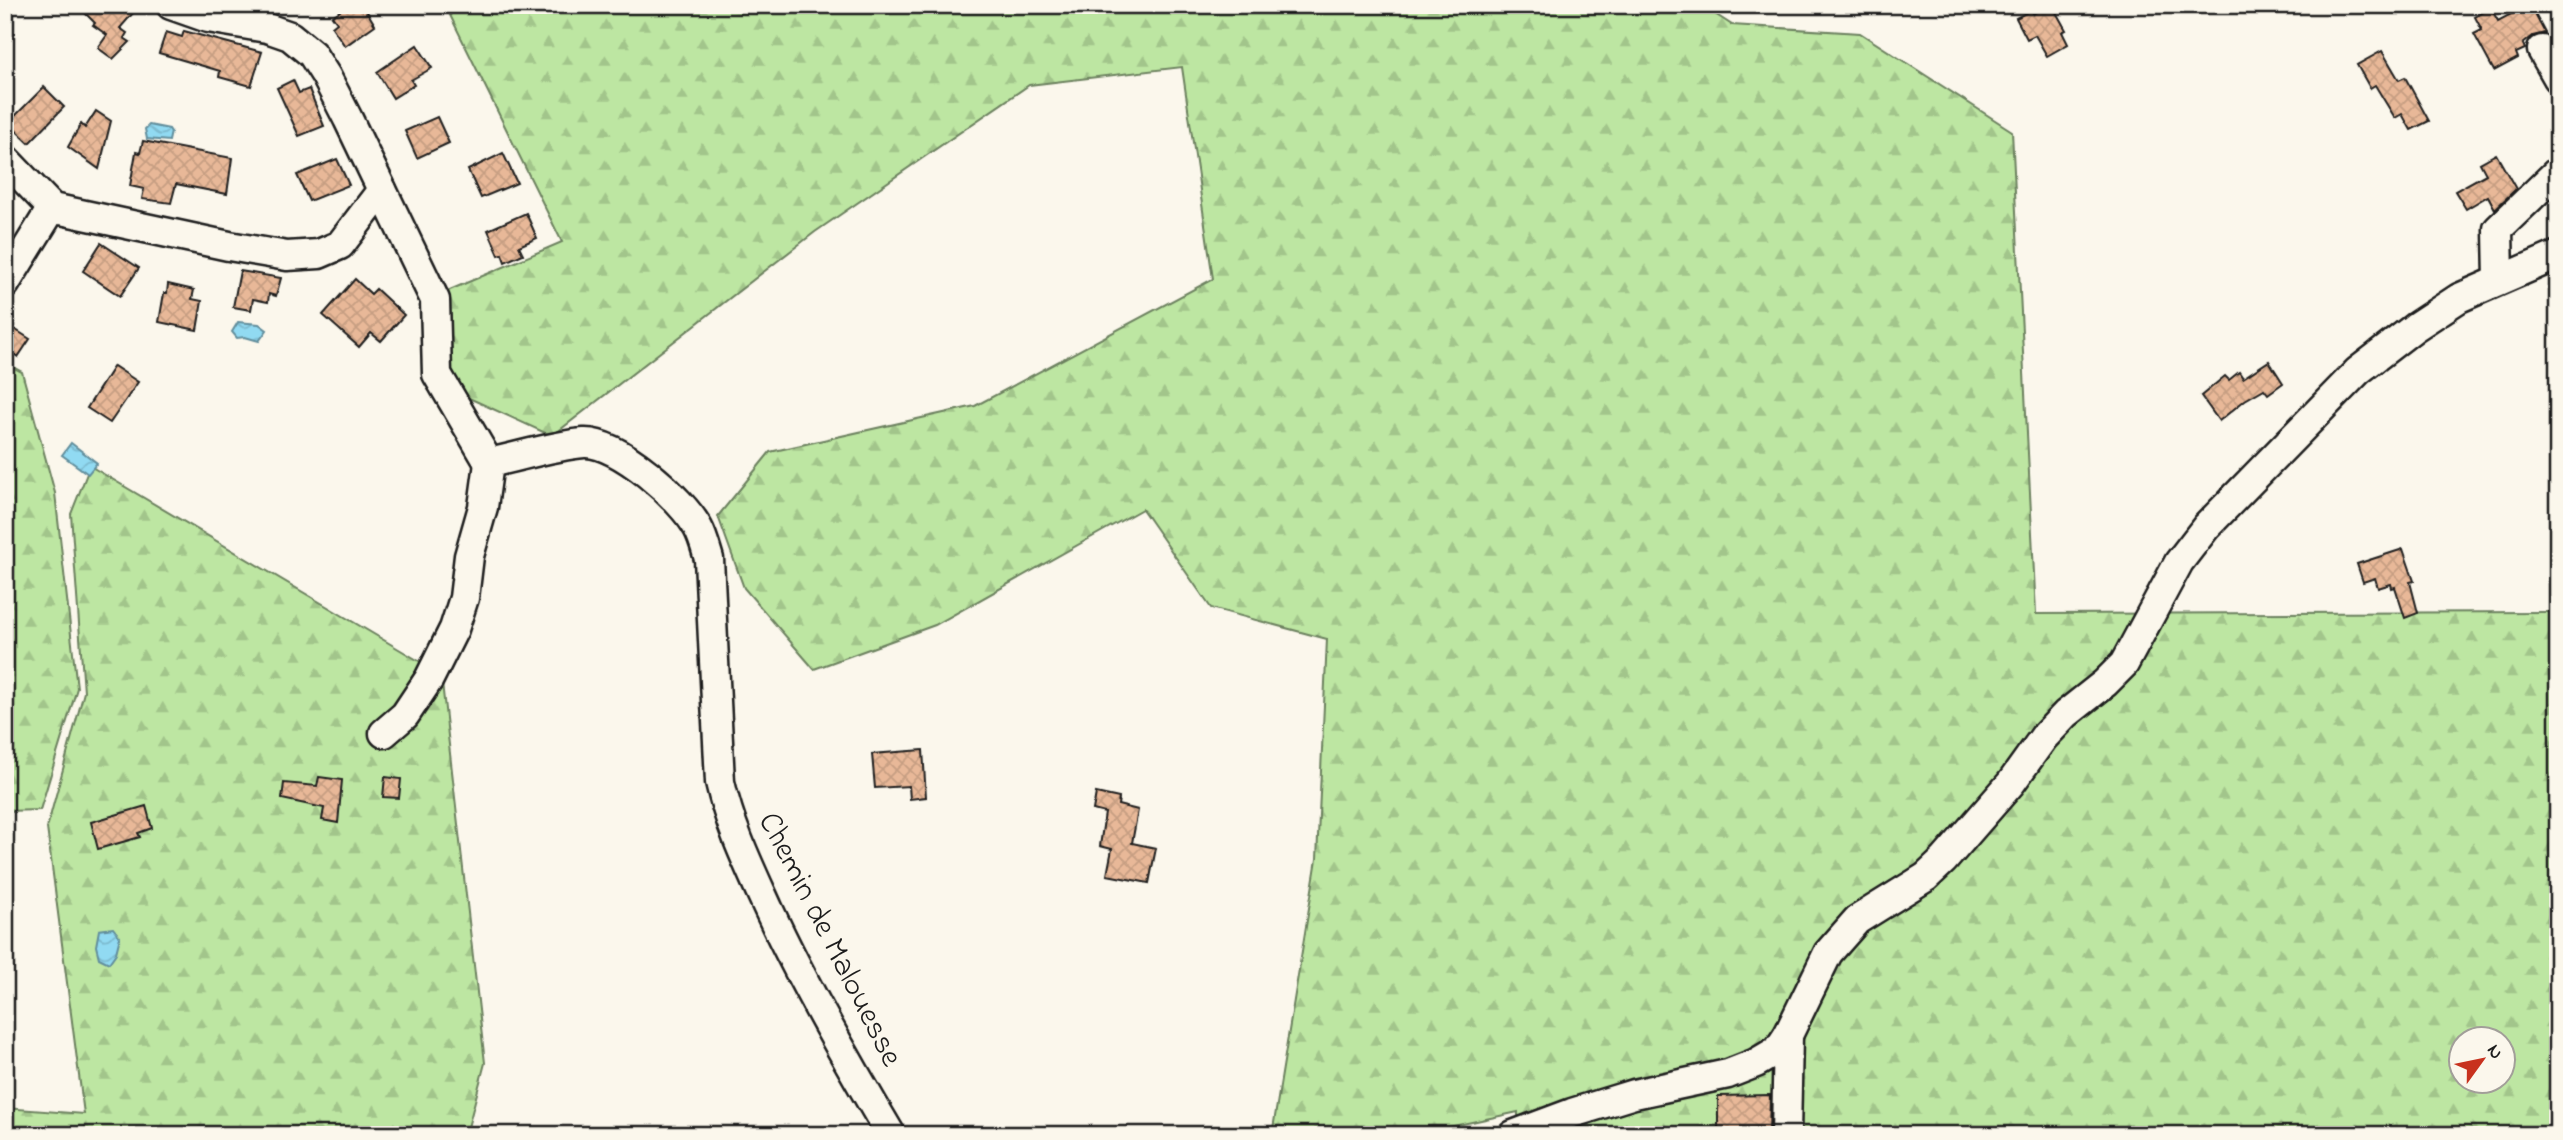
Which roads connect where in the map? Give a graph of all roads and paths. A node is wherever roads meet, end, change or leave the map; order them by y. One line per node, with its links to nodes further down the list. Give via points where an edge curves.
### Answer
1 (171, 5): 6 (street, via 208,18 267,28 289,36 312,54)
2 (2542, 50): 3 (street)
3 (2558, 78)
4 (5, 159): 7 (street)
5 (2558, 171): 9 (street, via 2498,229)
6 (382, 190): 7 (street, via 340,245 308,255 229,246); 11 (street, via 435,300 438,374)
7 (52, 208): 10 (street)
8 (2558, 255): 9 (street)
9 (2499, 280): 13 (street, via 2459,298 2358,371 2206,527 2179,562 2124,664 2044,737 1944,860 1926,877 1857,920 1828,953)
10 (5, 284)
11 (489, 463): 12 (street, via 484,507 454,629 405,715); 14 (street, Chemin de Malouesse, via 587,443 616,451 645,471 699,529 709,559 720,782 727,815 792,959)
12 (384, 733)
13 (1788, 1035): 15 (street, via 1778,1050 1728,1074 1634,1094); 16 (street)
14 (891, 1135)
15 (1513, 1135)
16 (1786, 1135)

